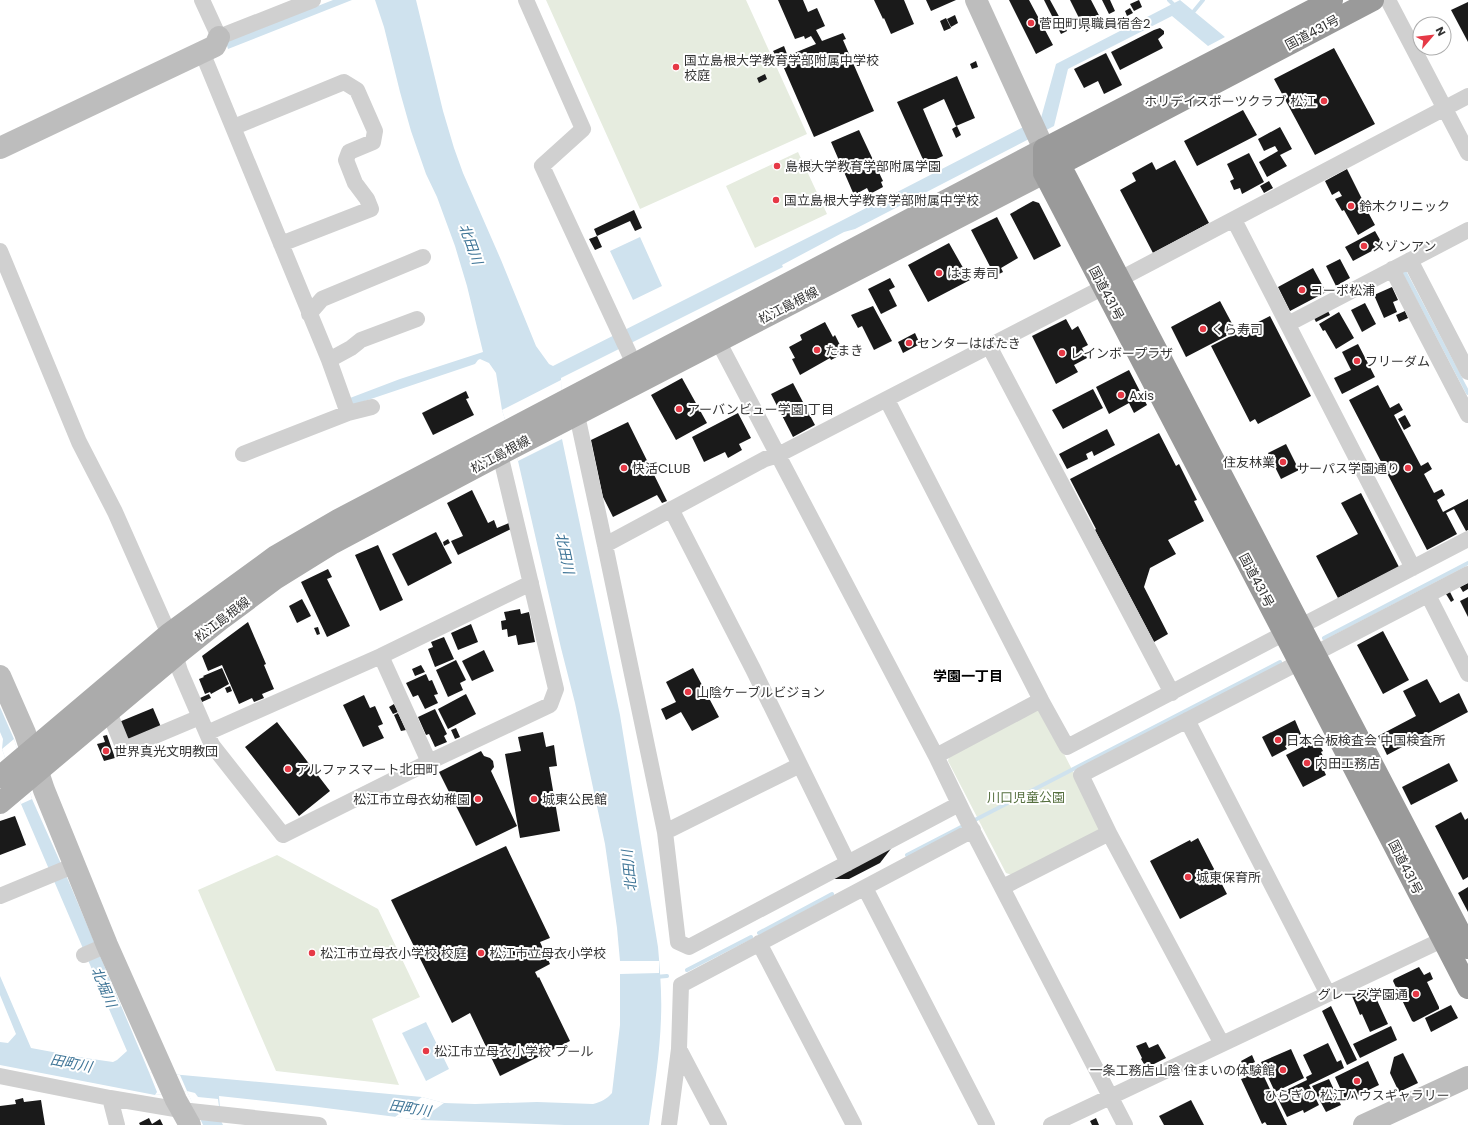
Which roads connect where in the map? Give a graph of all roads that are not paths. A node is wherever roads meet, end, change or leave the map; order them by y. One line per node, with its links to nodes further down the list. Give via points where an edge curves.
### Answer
1 (202, 0): 8 (street)
2 (312, 0): 8 (street)
3 (526, 0): 32 (street, via 583,129 542,166)
4 (976, 0): 16 (street)
5 (1332, 0): 10 (highway, 国道431号)
6 (1373, 0): 10 (highway, 国道431号)
7 (1388, 0): 13 (street)
8 (219, 37): 9 (street, via 215,46)
9 (202, 52): 14 (street); 15 (street)
10 (1245, 56): 11 (highway)
11 (1223, 68): 16 (highway); 18 (highway)
12 (1468, 96): 13 (street)
13 (1444, 108): 17 (street); 19 (street)
14 (234, 127): 21 (street); 21 (street, via 344,82 357,90 376,131 373,142 349,152 346,160 355,183 371,209)
15 (0, 148)
16 (1044, 149): 18 (highway, 国道431号); 32 (main road, 松江島根線)
17 (1468, 153)
18 (1052, 169): 26 (highway, 国道431号); 26 (highway, 国道431号, via 1107,254); 30 (main road, 松江島根線)
19 (1234, 220): 26 (street); 29 (street)
20 (1468, 230): 24 (street)
21 (282, 244): 27 (street)
22 (0, 251): 51 (street, via 79,442 115,512)
23 (423, 257): 27 (street, via 322,299)
24 (1410, 260): 25 (street); 34 (street)
25 (1392, 269): 29 (street); 39 (street)
26 (1112, 283): 31 (street); 50 (highway, 国道431号)
27 (309, 314): 33 (street)
28 (417, 319): 33 (street, via 361,340)
29 (1288, 324): 46 (street)
30 (718, 341): 37 (main road, 松江島根線); 42 (street)
31 (990, 346): 35 (street); 57 (street)
32 (626, 348): 37 (main road, 松江島根線)
33 (329, 360): 38 (street)
34 (1468, 372)
35 (887, 400): 42 (street); 58 (street)
36 (372, 407): 38 (street)
37 (569, 412): 40 (main road, 松江島根線); 45 (street)
38 (348, 413): 41 (street)
39 (1468, 415)
40 (504, 446): 48 (street); 51 (main road, 松江島根線, via 338,520 276,556); 52 (main road, 松江島根線, via 275,579)
41 (243, 454)
42 (778, 455): 43 (street, via 765,459); 64 (street)
43 (671, 509): 45 (street); 66 (street)
44 (1468, 539): 46 (street)
45 (605, 545): 69 (street)
46 (1413, 568): 50 (street)
47 (1468, 574): 49 (street)
48 (531, 583): 53 (street); 65 (street, via 556,689 550,705)
49 (1428, 595): 54 (street); 55 (street)
50 (1293, 630): 54 (highway, 国道431号); 57 (street)
51 (169, 634): 52 (street); 67 (main road, 松江島根線)
52 (175, 656): 60 (main road, 松江島根線); 61 (street)
53 (381, 656): 63 (street); 65 (street)
54 (1307, 658): 62 (street); 76 (highway, 国道431号)
55 (1468, 674)
56 (0, 676): 59 (street)
57 (1172, 693): 58 (street, via 1067,748)
58 (1041, 700): 64 (street)
59 (4, 703): 67 (street, via 25,733)
60 (109, 712): 61 (street, via 124,749); 67 (main road, 松江島根線)
61 (200, 718): 63 (street)
62 (1187, 720): 70 (street, via 1081,775); 81 (street)
63 (207, 733): 65 (street, via 212,745 230,769 283,834)
64 (936, 756): 68 (street)
65 (429, 762)
66 (800, 765): 69 (street); 71 (street)
67 (18, 775): 72 (street)
68 (967, 820): 71 (street); 73 (street); 74 (street)
69 (665, 832): 71 (street, via 678,942 688,947)
70 (1109, 833): 73 (street); 82 (street)
71 (848, 863)
72 (70, 867): 75 (street); 78 (street)
73 (1003, 887): 86 (street)
74 (864, 888): 77 (street); 94 (street)
75 (0, 896)
76 (1460, 937): 80 (highway, 国道431号); 81 (street)
77 (759, 943): 83 (street, via 680,985); 93 (street)
78 (103, 947): 79 (street); 88 (street)
79 (84, 956)
80 (1468, 988)
81 (1328, 994): 82 (street)
82 (1222, 1044): 86 (street)
83 (679, 1049): 91 (street); 92 (street)
84 (0, 1076): 87 (street)
85 (1468, 1077): 97 (street)
86 (1111, 1097): 95 (street); 96 (street)
87 (110, 1098): 88 (street); 89 (street)
88 (185, 1112): 90 (street)
89 (116, 1125)
90 (319, 1125)
91 (669, 1125)
92 (719, 1125)
93 (854, 1125)
94 (986, 1125)
95 (1051, 1125)
96 (1125, 1125)
97 (1364, 1125)

